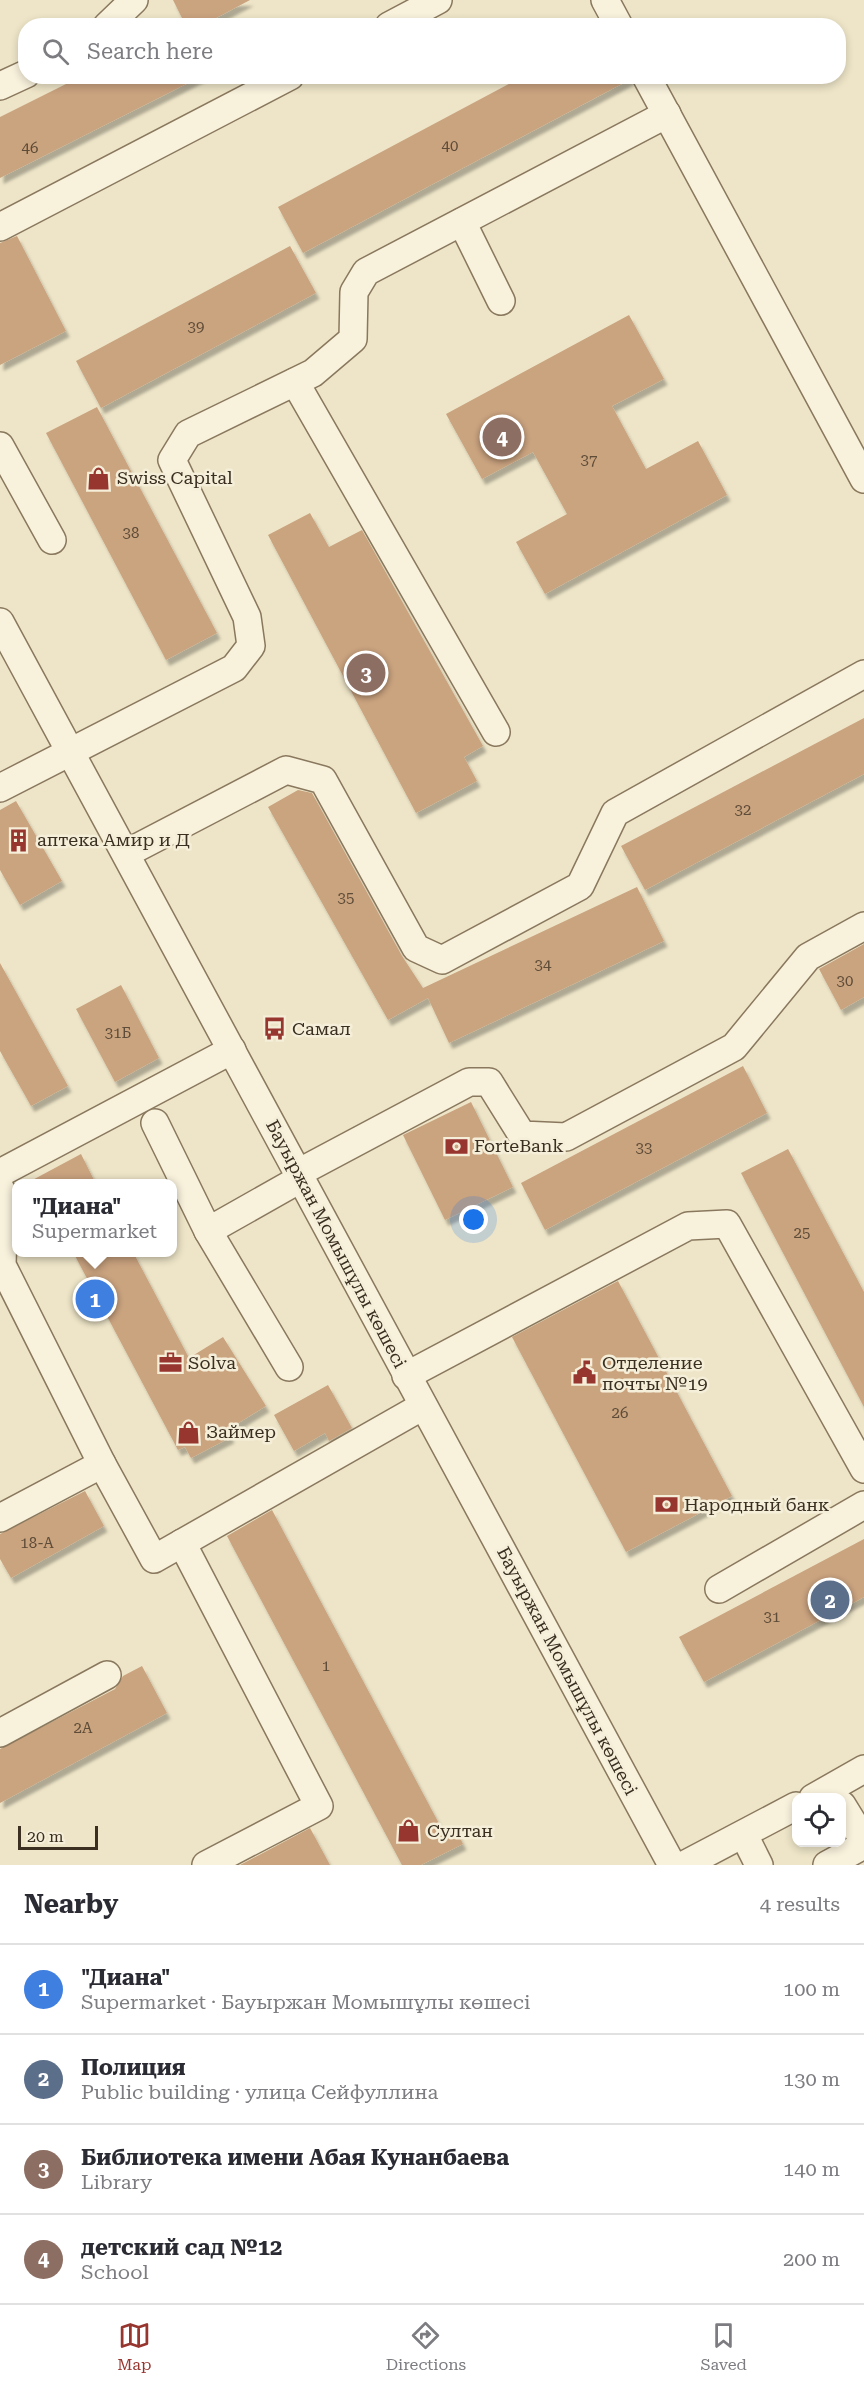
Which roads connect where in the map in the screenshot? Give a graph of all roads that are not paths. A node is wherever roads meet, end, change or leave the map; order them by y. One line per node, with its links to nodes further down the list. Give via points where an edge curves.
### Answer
1 (134, 0): 4 (street)
2 (438, 0): 5 (street)
3 (605, 0): 6 (street)
4 (115, 18)
5 (404, 18)
6 (615, 18)
7 (18, 78): 10 (street)
8 (275, 84): 13 (street)
9 (650, 84): 11 (street)
10 (0, 86)
11 (667, 114): 12 (street); 17 (street)
12 (462, 222): 14 (street); 15 (street, via 366,272 354,292 353,339 313,373)
13 (0, 226)
14 (501, 301)
15 (295, 382): 21 (street); 22 (street, via 188,434 172,460 247,617 251,646 234,668)
16 (0, 446): 18 (street)
17 (864, 479)
18 (52, 540)
19 (0, 622): 22 (street, Бауыржан Момышұлы көшесі)
20 (864, 674): 24 (street, via 615,813 580,886 442,960 416,948 323,780 286,770)
21 (496, 732)
22 (71, 750): 23 (street); 24 (street, Бауыржан Момышұлы көшесі)
23 (0, 788)
24 (127, 853): 26 (street, Бауыржан Момышұлы көшесі)
25 (864, 926): 28 (street, via 808,957 734,1047 566,1137 522,1135 489,1082 469,1082)
26 (232, 1050): 28 (street, Бауыржан Момышұлы көшесі); 29 (street)
27 (154, 1123): 31 (street)
28 (299, 1176): 31 (street); 34 (street, Бауыржан Момышұлы көшесі)
29 (16, 1179)
30 (1, 1188): 32 (street)
31 (207, 1231): 33 (street)
32 (1, 1265): 36 (street)
33 (289, 1367)
34 (406, 1376): 35 (street, Бауыржан Момышұлы көшесі); 37 (street, via 688,1226 727,1224)
35 (423, 1406): 40 (street); 51 (street, Бауыржан Момышұлы көшесі)
36 (102, 1464): 39 (street); 40 (street, via 154,1559)
37 (864, 1469)
38 (864, 1505): 41 (street)
39 (0, 1518)
40 (183, 1543): 50 (street, via 319,1806)
41 (719, 1589)
42 (107, 1675): 43 (street)
43 (0, 1732)
44 (864, 1769): 45 (street)
45 (835, 1793)
46 (792, 1808): 48 (street)
47 (846, 1819): 49 (street)
48 (744, 1835): 52 (street); 53 (street)
49 (864, 1843): 54 (street)
50 (206, 1865)
51 (672, 1865)
52 (684, 1865)
53 (759, 1865)
54 (827, 1865)

